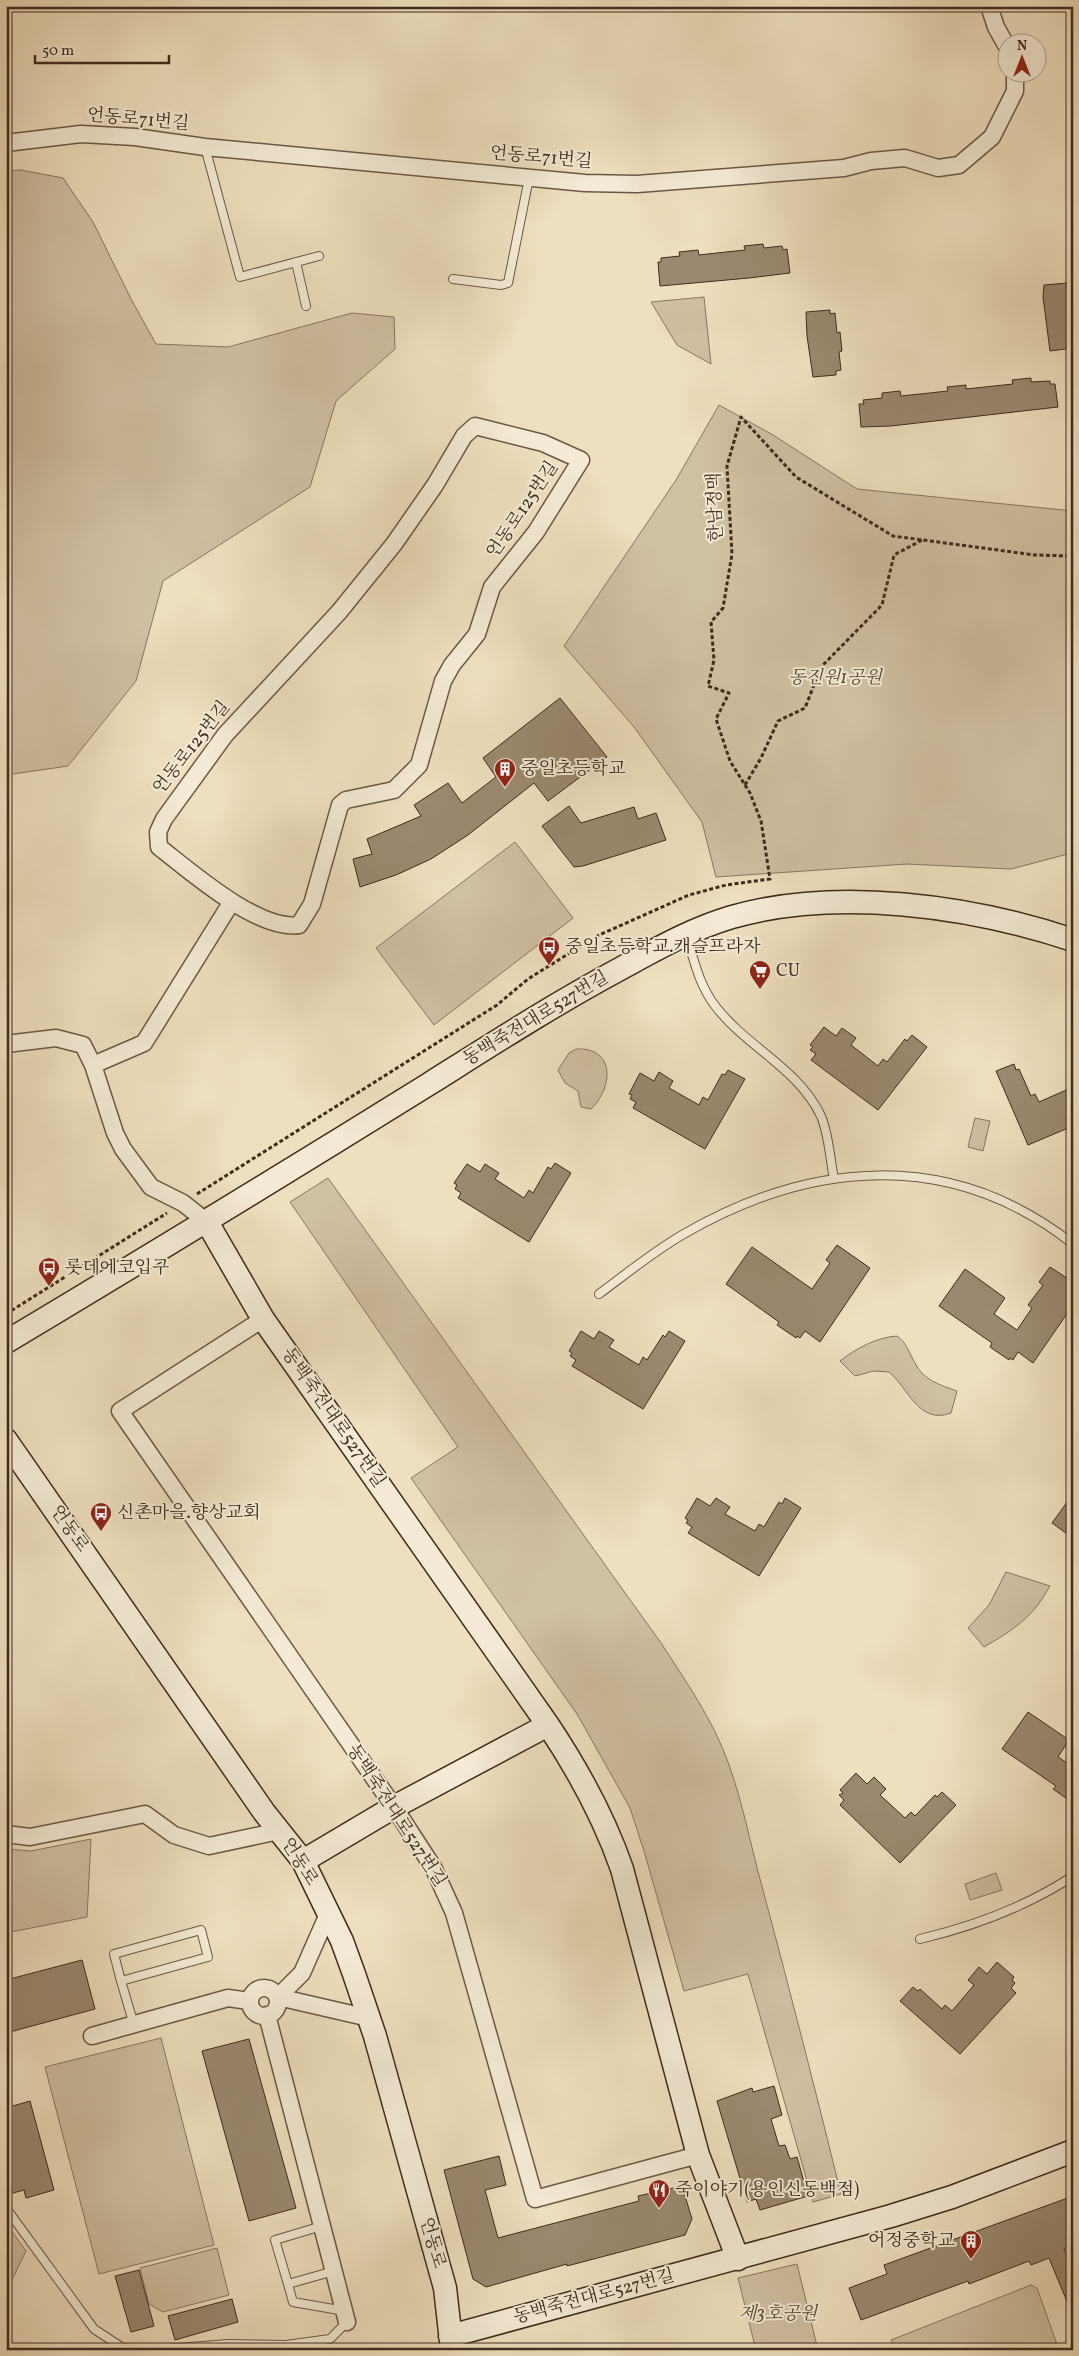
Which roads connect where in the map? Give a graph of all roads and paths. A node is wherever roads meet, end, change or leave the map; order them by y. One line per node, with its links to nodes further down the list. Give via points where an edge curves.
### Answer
1 (989, 6): 2 (street)
2 (999, 32)
3 (1015, 82): 6 (street, 언동로71번길, via 1015,91 992,137 959,165 938,168 905,158 871,161 844,168 637,184)
4 (6, 144): 5 (street, 언동로71번길, via 81,134 135,137)
5 (205, 147): 6 (street, 언동로71번길); 8 (lane, via 240,277)
6 (529, 178): 9 (lane, via 508,283 501,285)
7 (318, 256): 8 (lane)
8 (296, 262): 10 (lane)
9 (453, 279)
10 (306, 306)
11 (924, 539): 12 (path, 한남정맥, via 1035,555); 13 (path, via 894,556 882,605 820,667 805,708 778,721); 13 (path, 한남정맥, via 893,536 796,477 741,417 727,466 732,554 723,608 711,622 714,660 708,686 729,693 716,718 730,761)
12 (1073, 556)
13 (745, 785): 20 (path, 한남정맥, via 761,821 770,879 726,885 689,895 597,936 528,979 497,1005)
14 (231, 903): 14 (street, 언동로125번길, via 287,926 299,924 312,904 340,805 346,800 394,790 419,765 443,681 477,634 492,588 536,532 580,460 543,443 475,426 464,436 435,485 379,563 339,612 225,735 173,804 158,832 159,847); 18 (street, via 144,1043)
15 (686, 934): 16 (street, 동백죽전대로527번길, via 733,917 772,909 863,902 968,913 1018,923); 19 (lane, via 694,964 715,1006 738,1032 791,1074 813,1102 822,1118); 21 (street, 동백죽전대로527번길, via 569,996)
16 (1073, 940)
17 (6, 1044): 18 (street, via 56,1038 82,1045)
18 (93, 1065): 20 (street, via 123,1149 151,1187)
19 (834, 1179): 22 (lane, via 885,1175 962,1185 1010,1204); 23 (lane, via 774,1194 700,1225 651,1255)
20 (182, 1203): 21 (street); 24 (path)
21 (207, 1222): 25 (street, 동백죽전대로527번길); 26 (street, 동백죽전대로527번길)
22 (1073, 1244)
23 (598, 1294)
24 (6, 1314)
25 (263, 1319): 28 (street, 동백죽전대로527번길); 29 (street, 동백죽전대로527번길, via 120,1411)
26 (6, 1342)
27 (6, 1440): 30 (street, 언동로)
28 (548, 1725): 29 (street); 44 (street, 동백죽전대로527번길, via 586,1785 614,1847)
29 (394, 1807): 32 (street); 44 (street, 동백죽전대로527번길, via 433,1867 454,1913 535,2199)
30 (279, 1831): 31 (street, via 209,1846 174,1835 145,1814 30,1838); 32 (street, 언동로)
31 (6, 1834)
32 (303, 1861): 34 (street, 언동로)
33 (1073, 1876): 35 (lane, via 1030,1902 960,1930)
34 (328, 1914): 37 (street, via 302,1973); 40 (street, 언동로, via 342,1941)
35 (920, 1939)
36 (121, 1981): 36 (lane, via 208,1957 200,1930 114,1954); 41 (lane)
37 (278, 1997): 38 (street, via 272,1989 262,1987 253,1992); 39 (street, via 278,2007); 40 (street)
38 (250, 2002): 39 (street, via 253,2011 261,2016); 41 (street, via 228,1998)
39 (267, 2015): 46 (street)
40 (369, 2018): 51 (street, 언동로, via 445,2288)
41 (134, 2024): 42 (street)
42 (92, 2036)
43 (1073, 2151): 47 (street, 동백죽전대로527번길, via 952,2197)
44 (698, 2155): 47 (street, 동백죽전대로527번길)
45 (6, 2208): 52 (lane, via 94,2329 124,2348)
46 (322, 2226): 48 (street); 49 (lane, via 276,2240)
47 (738, 2259): 51 (street, 동백죽전대로527번길)
48 (334, 2271): 49 (lane); 50 (street)
49 (288, 2284): 50 (lane, via 294,2302)
50 (346, 2317): 53 (lane, via 330,2339 286,2345 228,2344)
51 (451, 2343)
52 (146, 2350)
53 (154, 2350)

